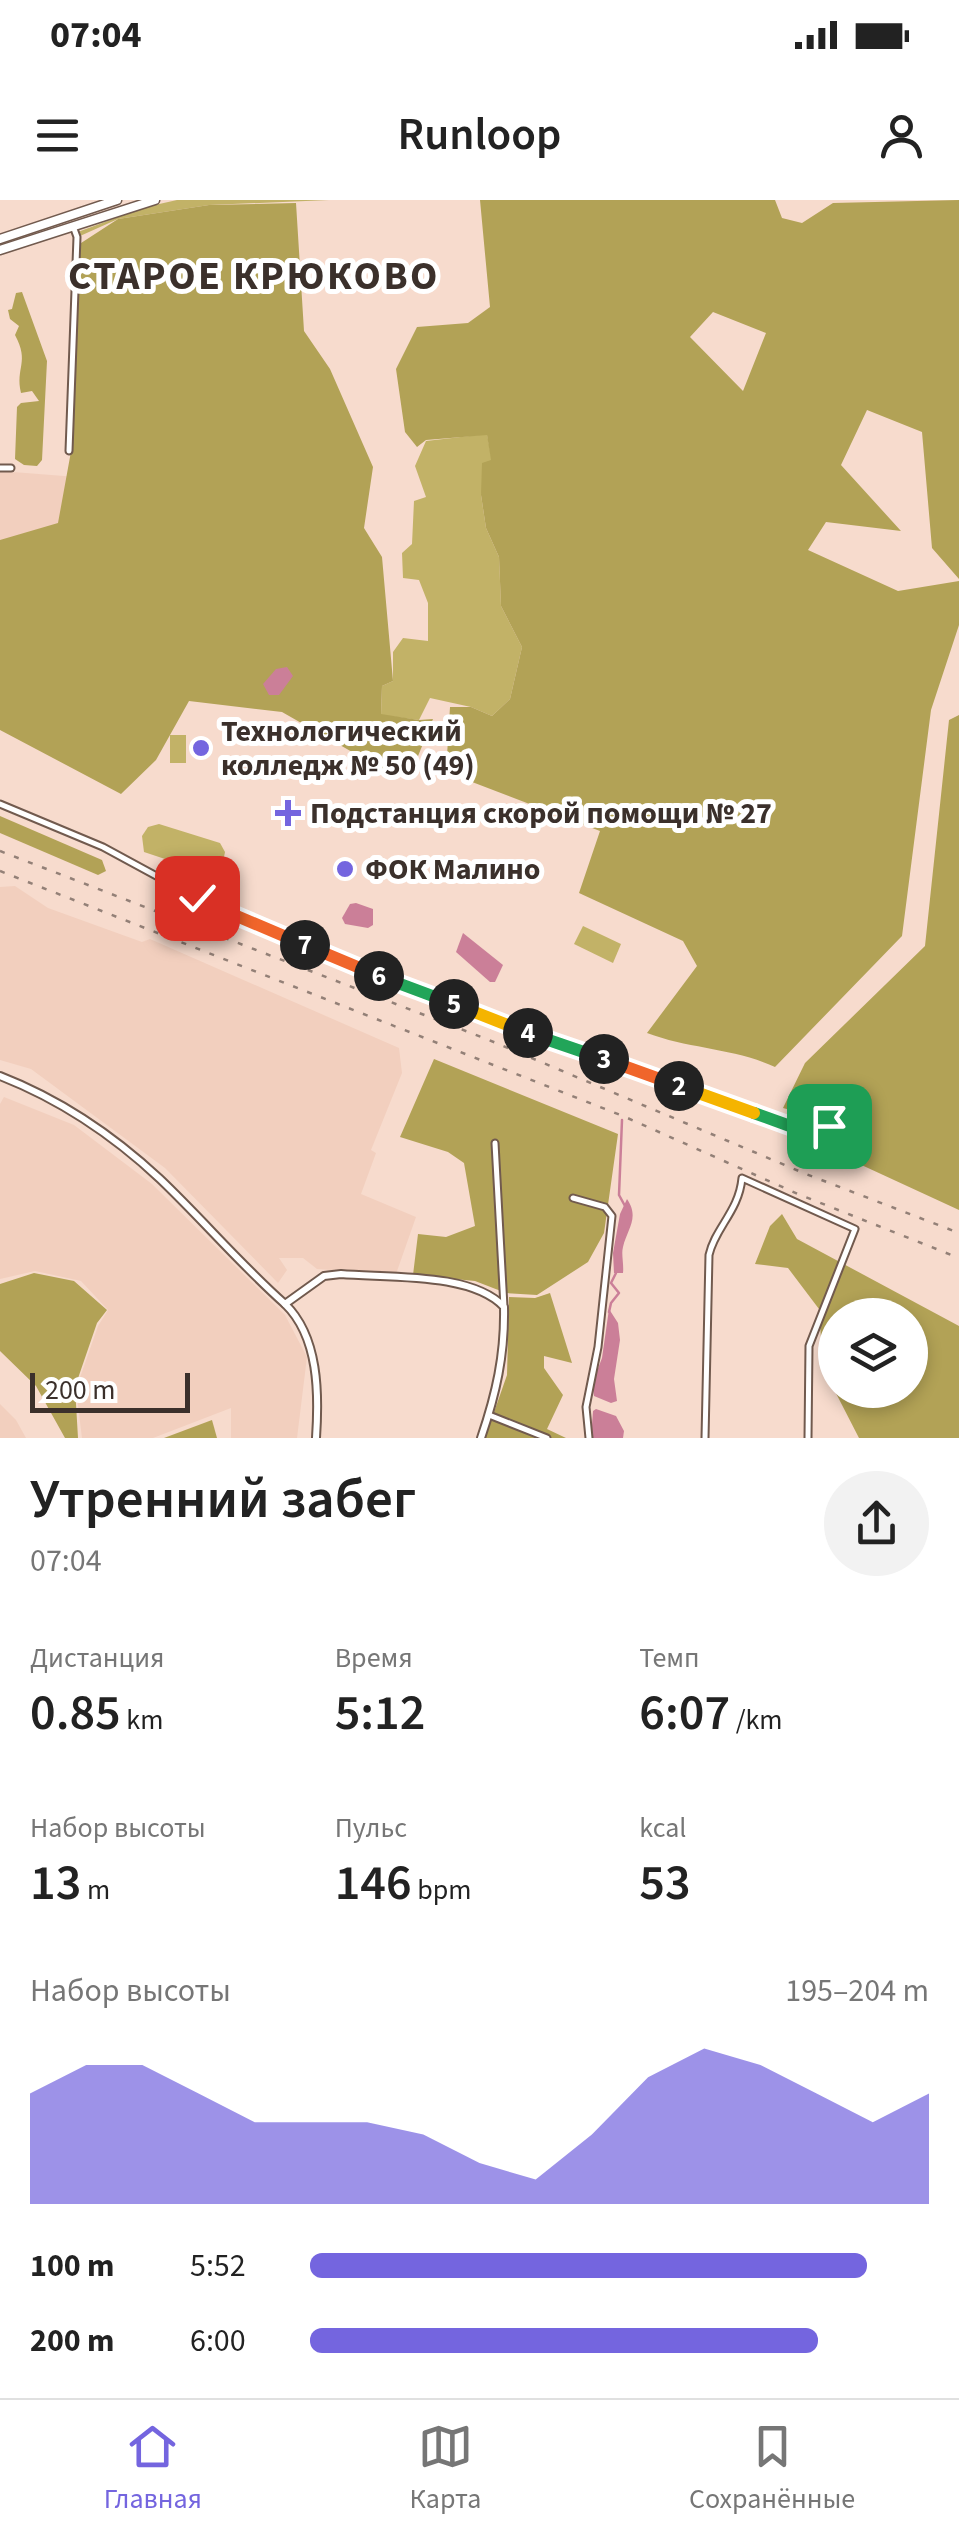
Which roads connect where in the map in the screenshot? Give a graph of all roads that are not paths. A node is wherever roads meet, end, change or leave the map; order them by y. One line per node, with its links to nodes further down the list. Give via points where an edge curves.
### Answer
1 (117, 200): 4 (main road)
2 (155, 200): 3 (main road)
3 (73, 226): 5 (main road); 6 (street)
4 (0, 238)
5 (0, 250)
6 (69, 451)
7 (0, 468): 8 (street)
8 (11, 468)
9 (0, 804): 11 (street, via 363,969)
10 (0, 1076): 14 (street, via 115,1141)
11 (790, 1126): 11 (street, via 824,1122 829,1129 823,1138)
12 (495, 1144): 15 (street)
13 (574, 1198): 20 (street, via 605,1207 612,1216 586,1406)
14 (285, 1304): 15 (street, via 324,1276 341,1274 471,1286); 17 (street, via 308,1343 317,1380)
15 (504, 1307): 16 (street, via 501,1376)
16 (489, 1415): 18 (street); 19 (street)
17 (316, 1438)
18 (480, 1438)
19 (547, 1438)
20 (588, 1438)
21 (705, 1438): 22 (street, via 709,1255 742,1178 855,1229 809,1346)
22 (808, 1438)

